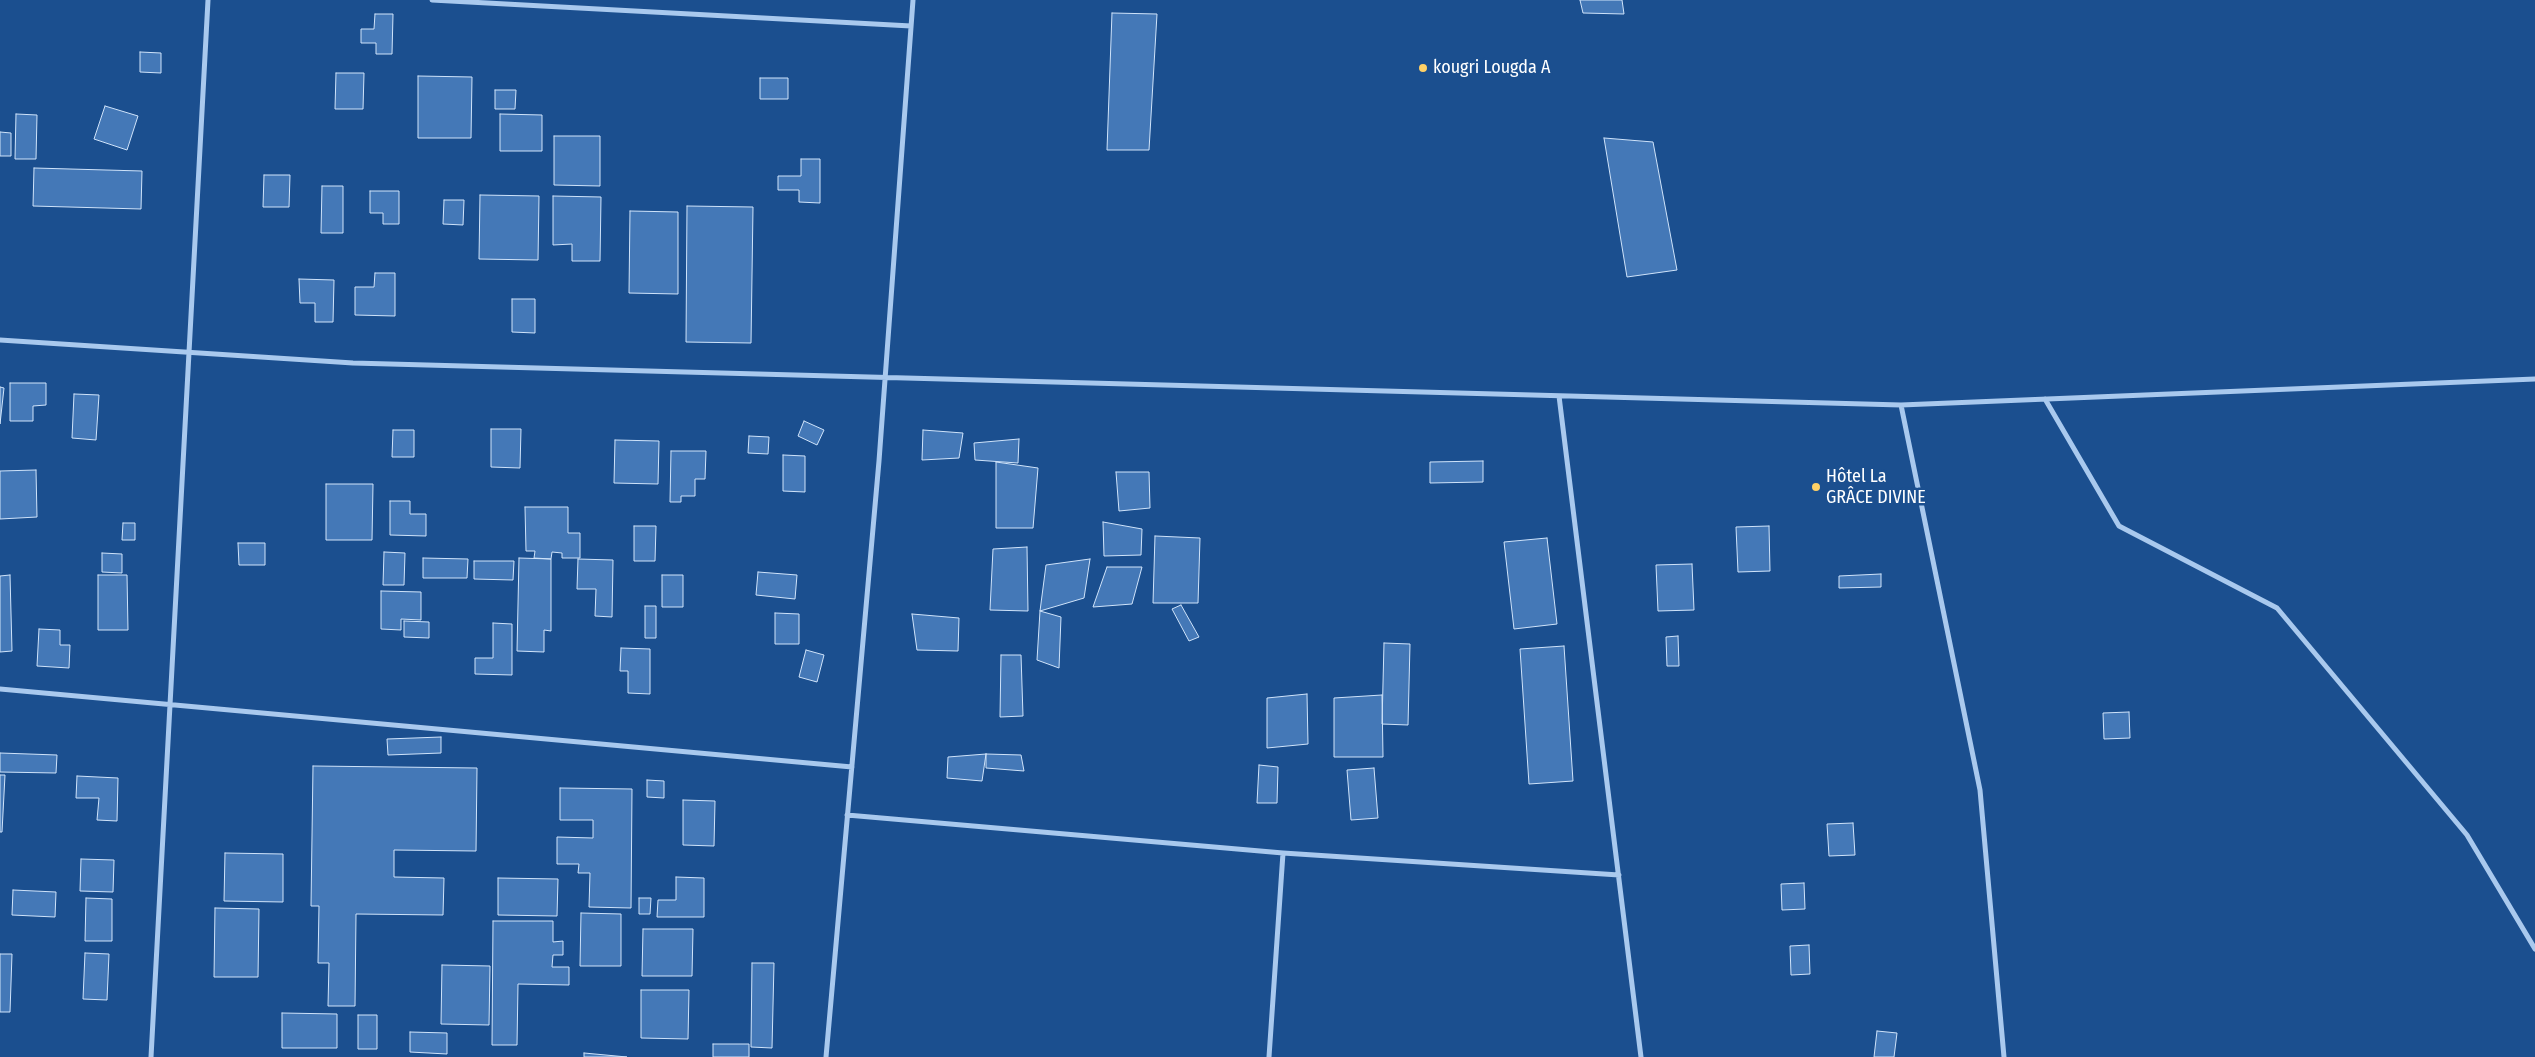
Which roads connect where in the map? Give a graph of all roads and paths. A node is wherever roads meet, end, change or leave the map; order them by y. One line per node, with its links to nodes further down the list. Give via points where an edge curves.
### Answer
1 (208, 0): 6 (street)
2 (432, 0): 4 (street)
3 (913, 0): 4 (street)
4 (911, 26): 7 (street)
5 (0, 340): 6 (street)
6 (190, 352): 7 (street, via 353,363); 13 (street)
7 (886, 376): 9 (street); 14 (street)
8 (2535, 379): 10 (street)
9 (1559, 396): 11 (street); 17 (street)
10 (2045, 399): 11 (street); 18 (street, via 2119,526 2277,608 2467,835)
11 (1901, 406): 23 (street, via 1980,790)
12 (0, 689): 13 (street)
13 (171, 705): 14 (street); 19 (street)
14 (852, 767): 15 (street)
15 (847, 815): 16 (street); 20 (street)
16 (1283, 853): 17 (street); 21 (street)
17 (1619, 875): 22 (street)
18 (2535, 949)
19 (151, 1057)
20 (826, 1057)
21 (1269, 1057)
22 (1641, 1057)
23 (2004, 1057)

